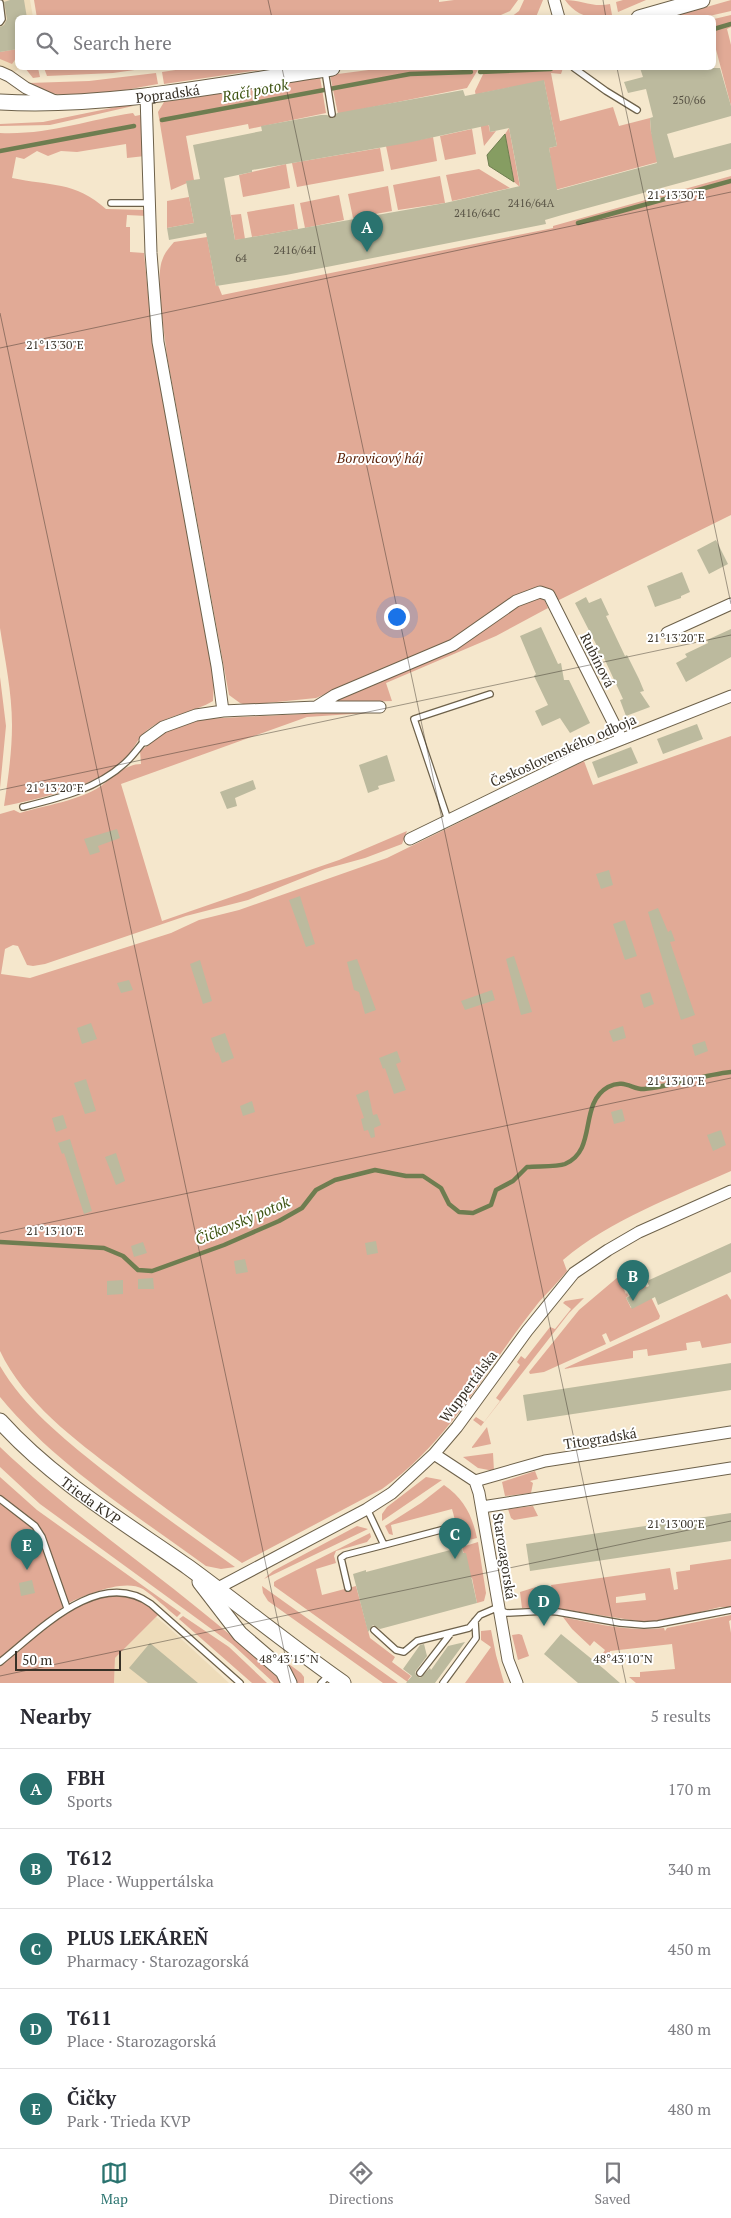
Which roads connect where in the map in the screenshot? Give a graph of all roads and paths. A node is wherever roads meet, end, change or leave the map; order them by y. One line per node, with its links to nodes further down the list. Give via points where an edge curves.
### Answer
1 (554, 0): 4 (street)
2 (702, 0): 5 (street)
3 (0, 3): 6 (lane)
4 (558, 15)
5 (650, 15)
6 (0, 22)
7 (577, 70): 13 (lane)
8 (0, 72): 12 (street, via 30,91)
9 (327, 73): 10 (street, Popradská); 14 (lane)
10 (146, 95): 12 (street, Popradská); 16 (street)
11 (0, 102): 12 (street, Popradská)
12 (61, 103)
13 (637, 110)
14 (332, 114)
15 (111, 203): 16 (lane)
16 (150, 203): 23 (street, via 158,342 218,666)
17 (731, 604): 18 (street)
18 (667, 633)
19 (490, 694): 27 (lane, via 414,719)
20 (731, 696): 24 (street, Československého odboja)
21 (380, 706): 22 (street)
22 (316, 707): 23 (street); 24 (street, Rubínová, via 335,695 453,644 516,601 540,592 548,595)
23 (223, 711): 25 (street, via 187,717 163,727)
24 (621, 738): 27 (street, Československého odboja)
25 (145, 740): 26 (lane, via 120,768 85,788)
26 (23, 807)
27 (448, 820): 28 (street, Československého odboja)
28 (410, 839)
29 (731, 1191): 32 (street, Wuppertálska, via 639,1232 574,1273)
30 (0, 1421): 40 (street, Trieda KVP, via 63,1479)
31 (731, 1432): 34 (street, Titogradská, via 545,1461)
32 (434, 1454): 34 (street); 37 (street, Wuppertálska, via 408,1480)
33 (731, 1468): 36 (street)
34 (475, 1482): 36 (street, Starozagorská)
35 (0, 1499): 43 (lane, via 34,1526 42,1537)
36 (482, 1506): 44 (street, Starozagorská)
37 (367, 1510): 39 (lane); 42 (street, Wuppertálska)
38 (456, 1526): 39 (lane)
39 (384, 1545): 41 (lane, via 341,1558)
40 (190, 1569): 42 (street, Trieda KVP); 53 (street, Trieda KVP, via 240,1634 283,1671)
41 (348, 1588)
42 (216, 1589): 51 (street, Trieda KVP)
43 (66, 1608): 49 (lane); 52 (lane, via 113,1592 144,1599)
44 (498, 1609): 45 (lane, via 508,1613 546,1610 644,1625); 46 (lane, via 480,1615); 56 (street, Starozagorská, via 508,1660)
45 (731, 1610)
46 (475, 1621): 48 (lane, via 469,1628); 55 (lane, via 476,1638)
47 (374, 1630): 48 (lane, via 396,1650 404,1652 417,1642)
48 (451, 1633): 50 (lane)
49 (0, 1662)
50 (420, 1674)
51 (325, 1678): 54 (street, Trieda KVP)
52 (240, 1683)
53 (288, 1683)
54 (343, 1683)
55 (443, 1683)
56 (517, 1683)

